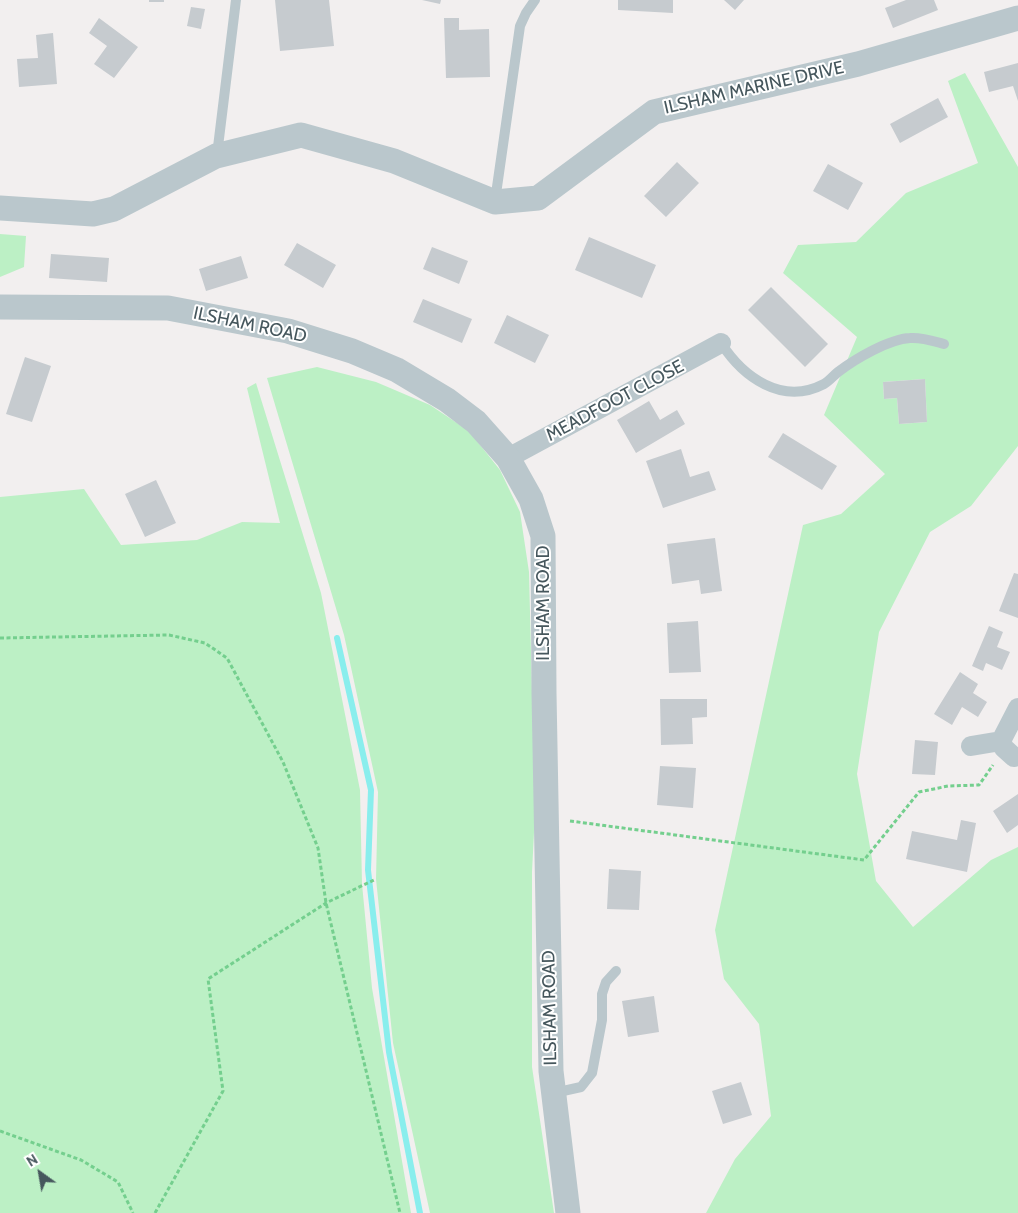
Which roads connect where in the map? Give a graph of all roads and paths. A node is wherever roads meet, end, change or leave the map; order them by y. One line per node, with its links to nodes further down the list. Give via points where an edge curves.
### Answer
1 (236, 0): 4 (lane)
2 (535, 0): 5 (lane, via 520,26)
3 (1018, 18): 5 (street, ILSHAM MARINE DRIVE, via 858,64 654,112 538,198)
4 (216, 156): 5 (street, ILSHAM MARINE DRIVE, via 301,135 394,161); 6 (street, ILSHAM MARINE DRIVE, via 114,210 93,214)
5 (495, 202)
6 (0, 208)
7 (0, 307): 10 (street, ILSHAM ROAD, via 168,308 297,334 352,351 397,370 476,422)
8 (721, 343): 9 (lane, via 744,372 771,387 798,392 826,383 856,360 897,341 921,338); 10 (street, MEADFOOT CLOSE)
9 (944, 344)
10 (508, 458): 15 (street, ILSHAM ROAD, via 530,499 543,536)
11 (0, 638): 17 (path, via 169,635 205,643 227,658 283,762 318,848)
12 (1018, 708): 14 (street)
13 (970, 746): 14 (street)
14 (1006, 749): 15 (path, via 980,785 948,786 919,792 864,860)
15 (547, 818): 19 (street, ILSHAM ROAD)
16 (376, 879): 17 (path)
17 (326, 903): 22 (path, via 208,979 223,1091); 23 (path)
18 (616, 971): 19 (lane, via 606,982 602,994 602,1020 592,1073 581,1087)
19 (554, 1093): 24 (street, ILSHAM ROAD)
20 (0, 1131): 21 (path, via 81,1160 118,1182)
21 (133, 1213)
22 (155, 1213)
23 (400, 1213)
24 (568, 1213)

